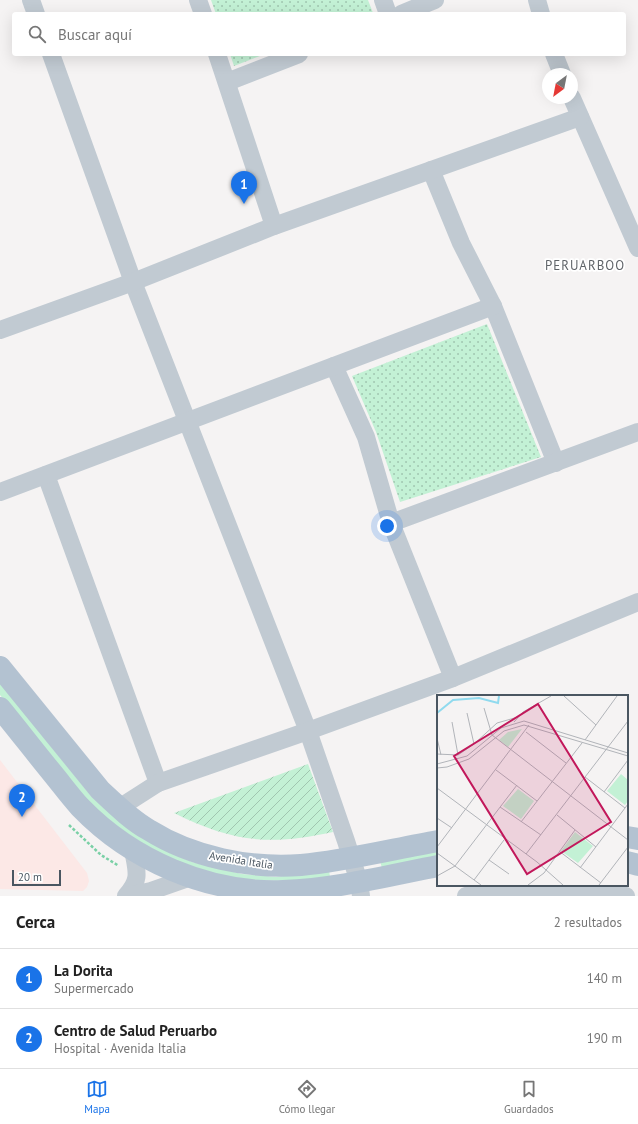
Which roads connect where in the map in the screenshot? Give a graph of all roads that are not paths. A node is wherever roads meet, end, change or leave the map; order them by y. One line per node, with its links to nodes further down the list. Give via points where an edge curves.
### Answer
1 (31, 0): 6 (street)
2 (198, 0): 7 (street)
3 (382, 0): 8 (street)
4 (435, 0): 9 (street)
5 (537, 0): 10 (street)
6 (35, 12)
7 (202, 12)
8 (387, 12)
9 (406, 12)
10 (540, 12)
11 (52, 56): 22 (street)
12 (218, 56): 16 (street)
13 (294, 56): 16 (street)
14 (555, 56): 15 (street)
15 (560, 68)
16 (227, 82): 20 (street)
17 (575, 104): 18 (street)
18 (580, 117): 19 (street); 21 (street)
19 (431, 170): 20 (street); 23 (street, via 461,243)
20 (274, 226): 22 (street)
21 (638, 248)
22 (133, 282): 24 (street); 26 (street)
23 (494, 306): 25 (street); 28 (street)
24 (0, 330)
25 (334, 366): 26 (street); 31 (street, via 366,437)
26 (188, 422): 29 (street); 36 (street)
27 (638, 432): 28 (street)
28 (556, 463): 31 (street)
29 (46, 475): 30 (street); 37 (street)
30 (0, 492)
31 (391, 523): 34 (street)
32 (638, 602): 34 (street)
33 (0, 667): 38 (main road, Avenida Italia, via 100,790)
34 (453, 678): 36 (street)
35 (0, 708): 42 (main road, via 79,806)
36 (308, 731): 37 (street); 43 (street)
37 (158, 783): 38 (street)
38 (119, 808): 43 (main road, Avenida Italia, via 148,830 171,842 224,859 300,865)
39 (628, 837): 40 (main road)
40 (638, 839)
41 (437, 841): 43 (main road, Avenida Italia)
42 (133, 850): 47 (main road); 52 (street, via 138,875)
43 (351, 856): 48 (street)
44 (628, 862): 45 (main road)
45 (638, 865)
46 (437, 866): 48 (main road)
47 (191, 877): 48 (main road, via 262,891 324,887); 50 (street)
48 (360, 889)
49 (607, 893): 51 (street); 54 (street)
50 (155, 894): 52 (street)
51 (483, 894): 53 (street)
52 (126, 896)
53 (466, 896)
54 (626, 896)

